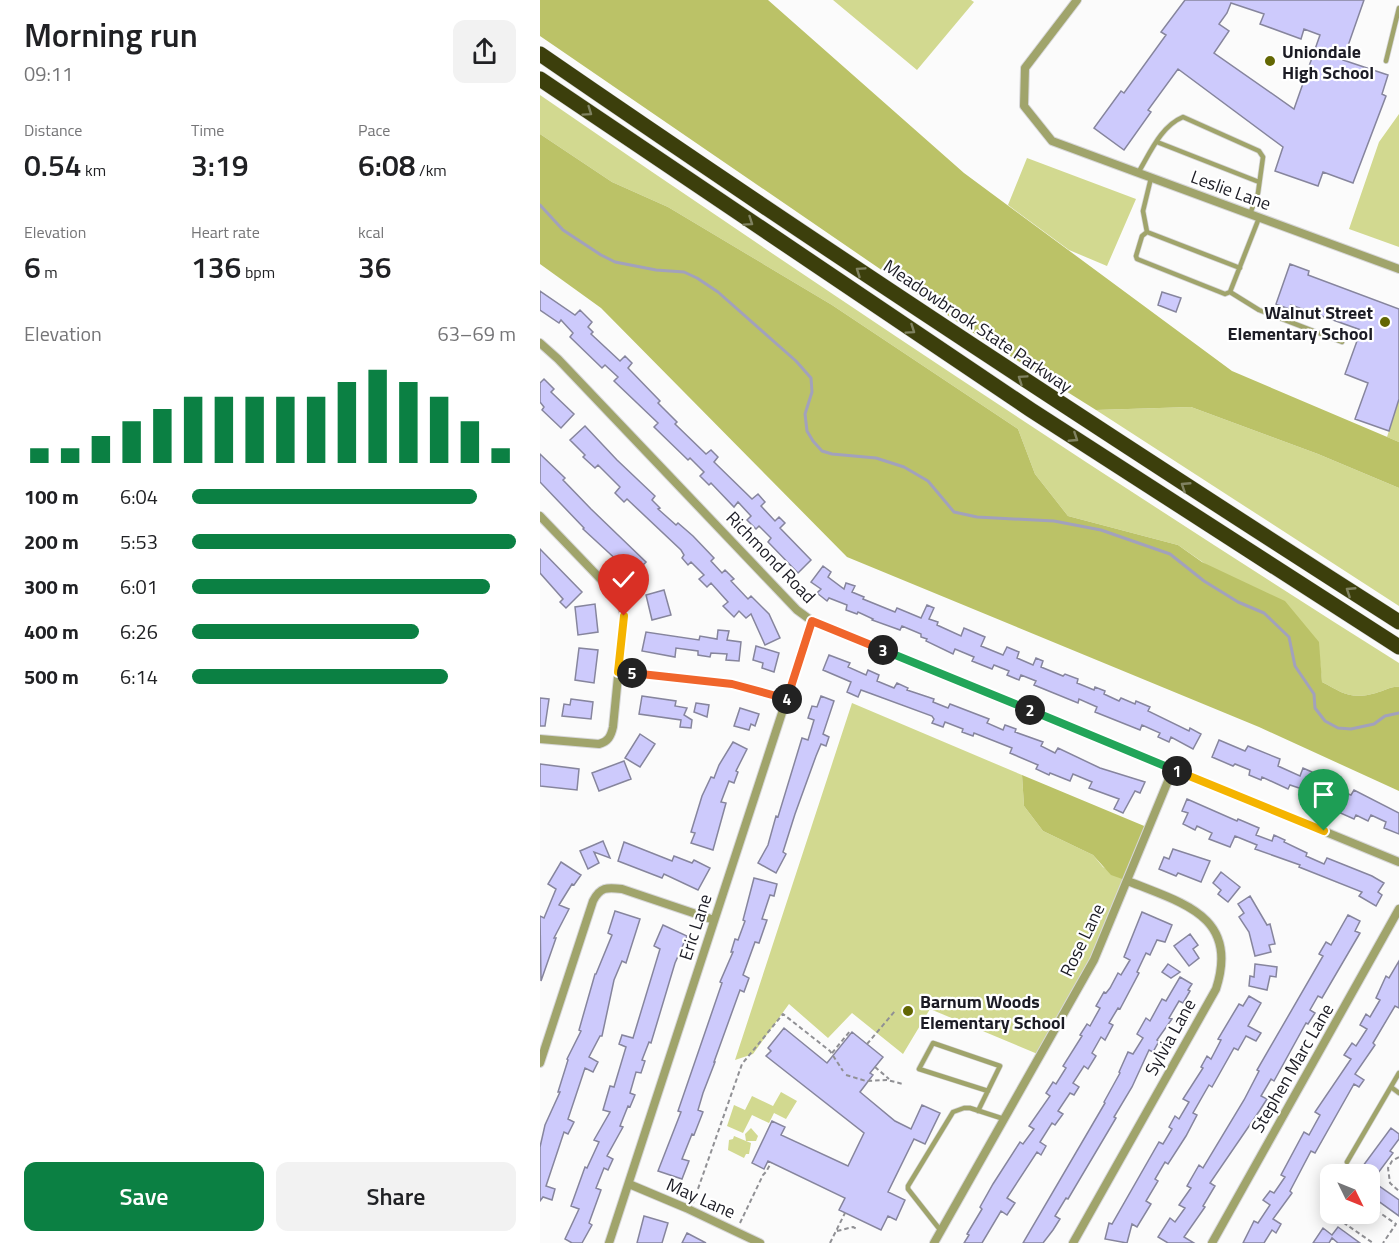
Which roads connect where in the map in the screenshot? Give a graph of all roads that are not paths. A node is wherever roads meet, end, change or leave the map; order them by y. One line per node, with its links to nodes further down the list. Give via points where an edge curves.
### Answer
1 (1077, 0): 7 (street, Leslie Lane, via 1025,68 1024,106 1052,141)
2 (1399, 8): 4 (lane)
3 (540, 54): 19 (highway, Meadowbrook State Parkway, one-way to 3, via 1123,446)
4 (1386, 60)
5 (540, 79): 20 (highway, one-way to 20, via 1031,410)
6 (1157, 142): 7 (lane); 9 (lane); 9 (lane, via 1173,121 1183,117 1259,151 1263,157)
7 (1138, 173): 8 (street, Leslie Lane)
8 (1151, 178): 10 (street, Leslie Lane); 11 (lane, via 1143,211)
9 (1259, 182): 10 (lane)
10 (1255, 216): 12 (lane); 13 (street, Leslie Lane)
11 (1147, 232): 12 (lane); 14 (lane, via 1142,236 1137,259 1225,294)
12 (1239, 268): 14 (lane)
13 (1399, 270)
14 (1230, 292): 15 (lane, via 1259,310)
15 (1342, 342)
16 (540, 343): 18 (street, Richmond Road, via 797,610)
17 (540, 516): 21 (street, via 621,602 624,616)
18 (812, 621): 22 (street, Eric Lane); 24 (street, Richmond Road)
19 (1399, 622)
20 (1399, 647)
21 (618, 672): 22 (street, via 732,684); 23 (street, via 613,727 607,741 580,744)
22 (787, 700): 28 (street, Eric Lane)
23 (540, 740)
24 (1173, 769): 25 (street, Richmond Road); 26 (street, Rose Lane)
25 (1399, 862)
26 (1128, 881): 36 (street, Rose Lane, via 1094,960); 43 (street, Sylvia Lane, via 1187,905 1205,917 1221,946 1221,973 1216,989)
27 (1399, 909): 44 (street, Stephen Marc Lane)
28 (714, 920): 29 (street, via 622,889 600,890); 38 (street, Eric Lane)
29 (542, 1052): 30 (street)
30 (540, 1063)
31 (1399, 1073): 32 (lane)
32 (1391, 1087): 34 (lane); 37 (lane)
33 (988, 1091): 33 (lane, via 1000,1066 933,1043 920,1069); 35 (lane)
34 (1399, 1093)
35 (978, 1111): 36 (lane); 39 (lane, via 964,1108 953,1112 908,1186)
36 (1004, 1119): 39 (street, Rose Lane)
37 (1347, 1162)
38 (628, 1184): 40 (street, Eric Lane); 41 (street, May Lane)
39 (941, 1231): 42 (street, Rose Lane)
40 (609, 1243)
41 (760, 1243)
42 (934, 1243)
43 (1073, 1243)
44 (1212, 1243)

